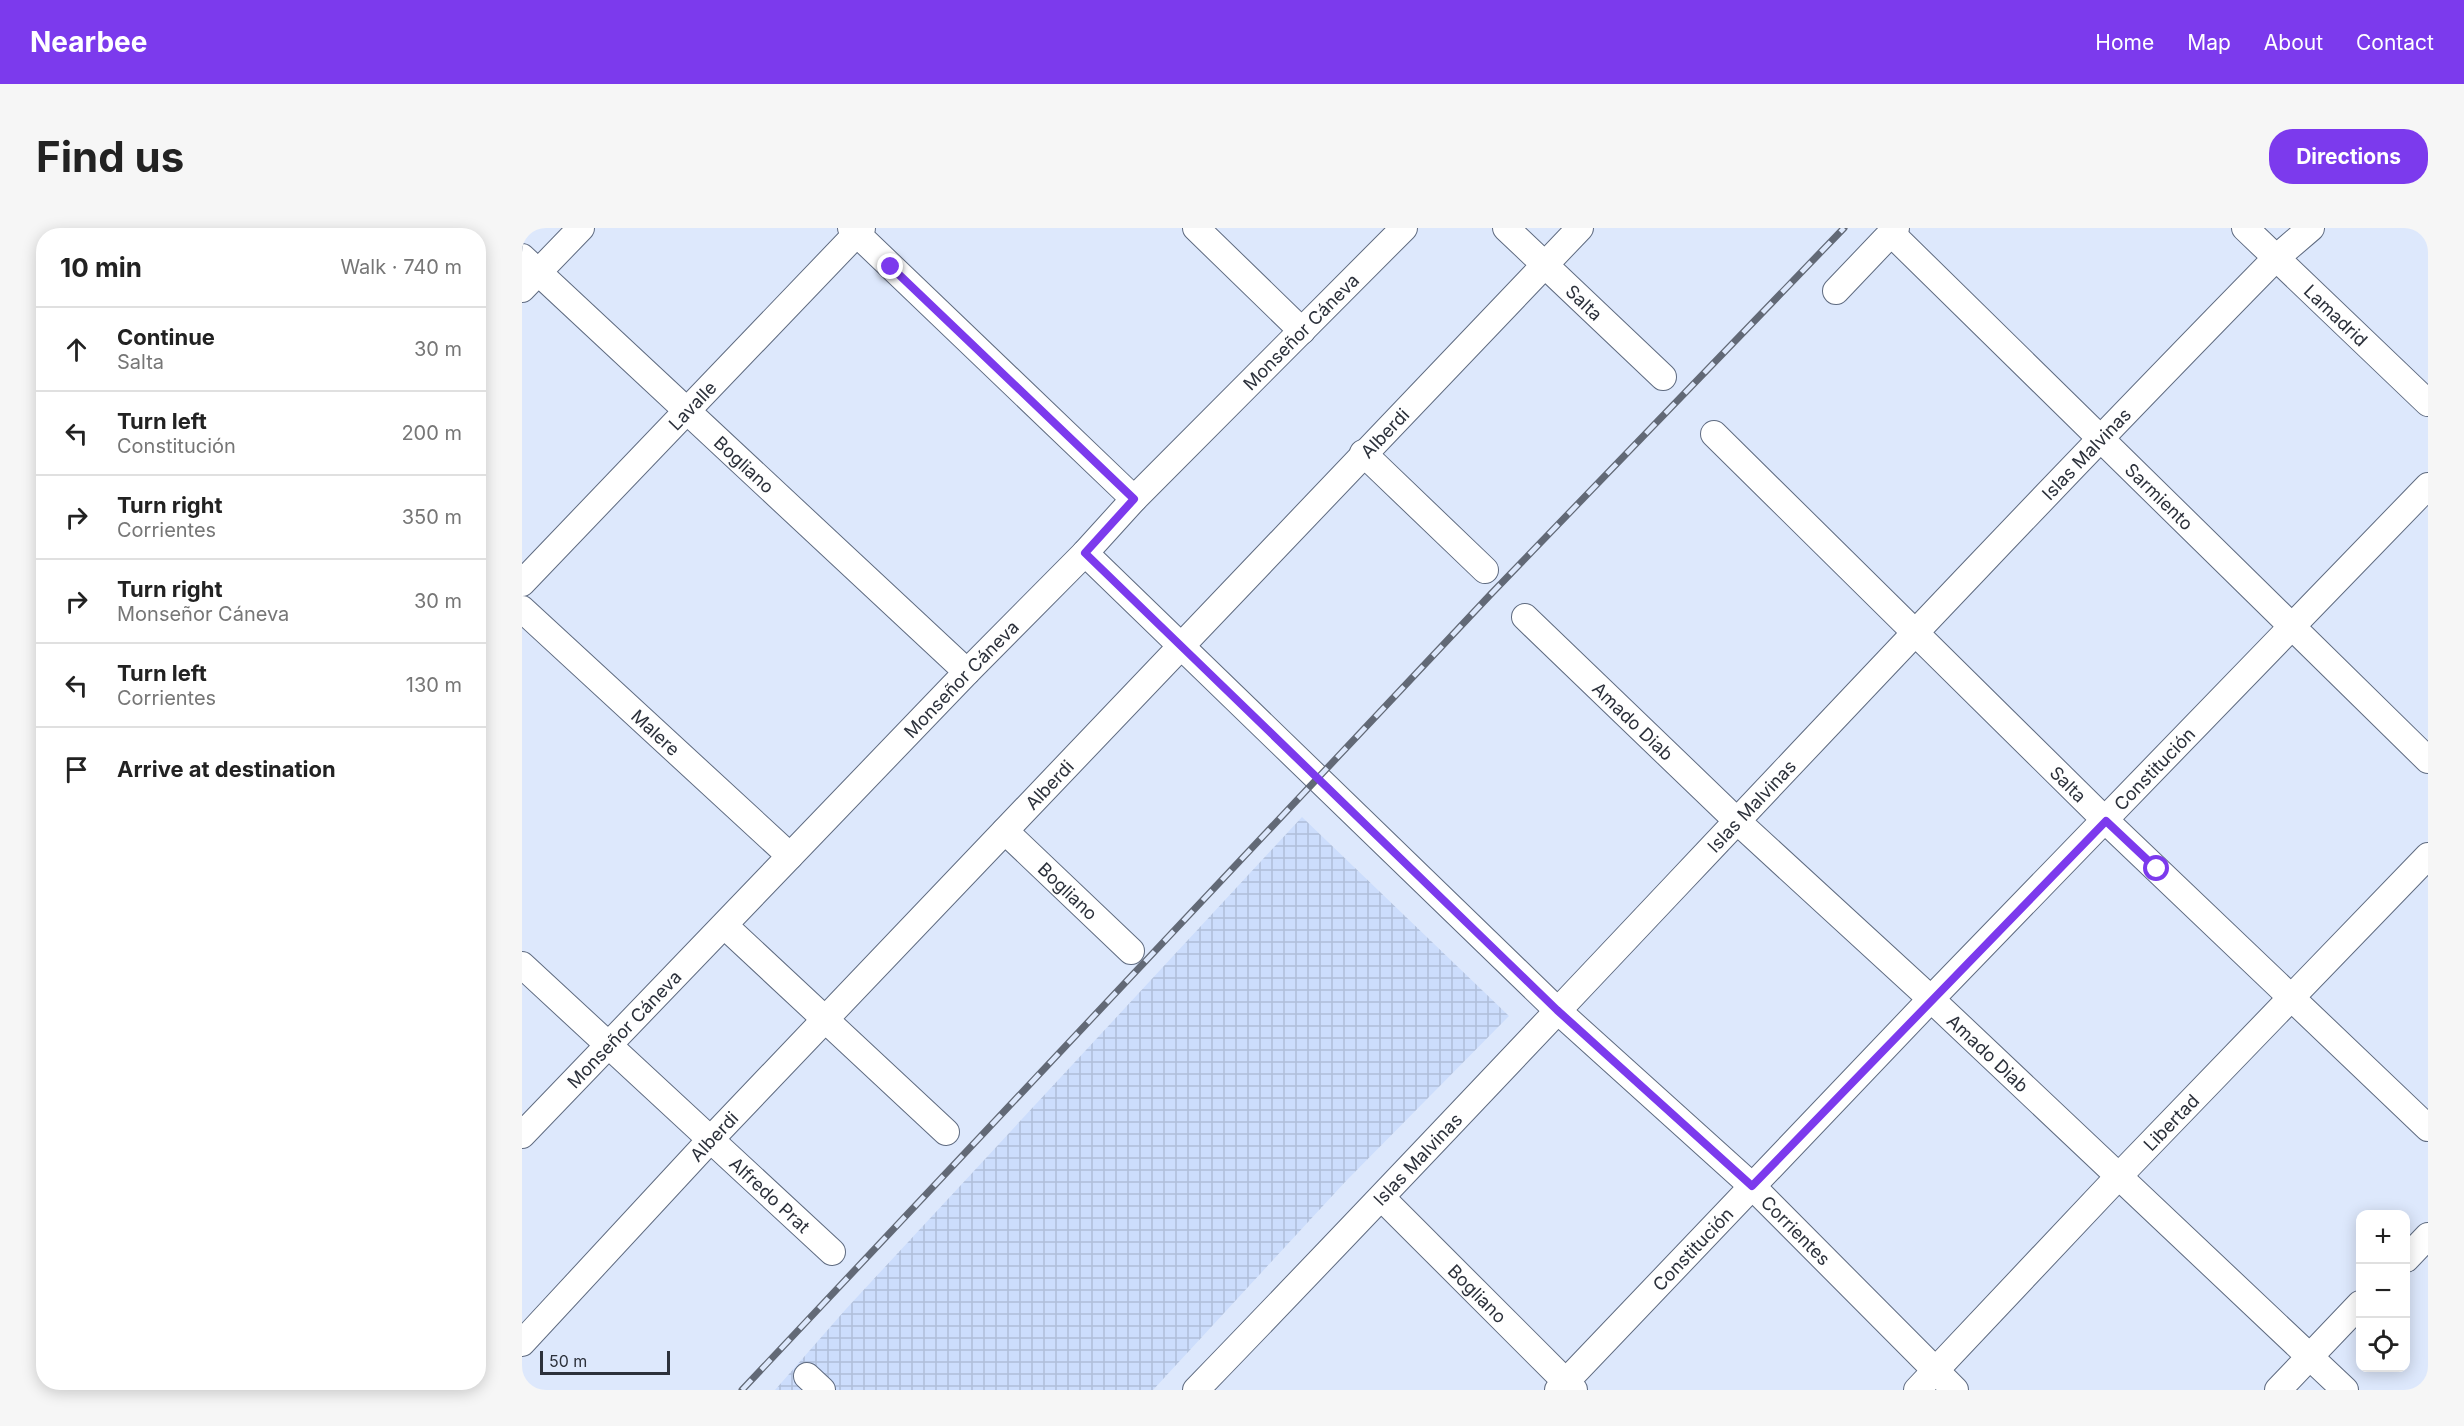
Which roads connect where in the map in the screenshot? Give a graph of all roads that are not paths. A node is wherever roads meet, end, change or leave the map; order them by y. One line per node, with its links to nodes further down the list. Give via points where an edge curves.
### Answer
1 (581, 228): 12 (street)
2 (1196, 228): 14 (street)
3 (1404, 228): 14 (street, Monseñor Cáneva)
4 (1506, 228): 11 (street, Salta)
5 (1580, 228): 11 (street, Alberdi)
6 (2245, 228): 10 (street, Lamadrid)
7 (2311, 228): 10 (street, Islas Malvinas)
8 (857, 230): 17 (street, Lavalle); 22 (street)
9 (1894, 231): 13 (street); 19 (street, Sarmiento)
10 (2276, 258): 16 (street, Lamadrid); 19 (street, Islas Malvinas)
11 (1544, 266): 15 (street, Salta); 20 (street, Alberdi)
12 (527, 273): 17 (street, Bogliano)
13 (1836, 291)
14 (1302, 331): 22 (street, Monseñor Cáneva)
15 (1663, 377)
16 (2428, 403)
17 (689, 411): 25 (street, Lavalle); 31 (street, Bogliano)
18 (1714, 434): 29 (street, Salta)
19 (2100, 437): 28 (street, Sarmiento); 29 (street, Islas Malvinas)
20 (1363, 453): 24 (street); 30 (street, Alberdi)
21 (2428, 486): 28 (street, Constitución)
22 (1134, 499): 23 (street, Monseñor Cáneva)
23 (1085, 553): 30 (street, Corrientes); 31 (street, Monseñor Cáneva)
24 (1485, 570)
25 (522, 583)
26 (522, 609): 36 (street, Malere)
27 (1525, 617): 33 (street, Amado Diab)
28 (2290, 628): 32 (street, Sarmiento); 34 (street, Constitución)
29 (1912, 633): 33 (street, Islas Malvinas); 34 (street, Salta)
30 (1181, 645): 35 (street, Alberdi); 43 (street, Corrientes)
31 (967, 672): 36 (street, Monseñor Cáneva)
32 (2428, 760)
33 (1736, 820): 42 (street, Amado Diab); 43 (street, Islas Malvinas)
34 (2106, 821): 41 (street, Salta); 42 (street, Constitución)
35 (1005, 831): 39 (street, Bogliano); 44 (street, Alberdi)
36 (790, 856): 38 (street, Monseñor Cáneva)
37 (2428, 856): 41 (street, Libertad)
38 (725, 926): 44 (street); 45 (street, Monseñor Cáneva)
39 (1131, 951)
40 (522, 965): 45 (street, Alfredo Prat)
41 (2292, 998): 46 (street, Salta); 50 (street, Libertad)
42 (1931, 999): 50 (street, Amado Diab); 51 (street, Constitución)
43 (1557, 1010): 51 (street, Corrientes); 52 (street, Islas Malvinas)
44 (826, 1021): 47 (street); 49 (street, Alberdi)
45 (608, 1047): 48 (street, Monseñor Cáneva); 49 (street, Alfredo Prat)
46 (2428, 1128)
47 (946, 1132)
48 (522, 1135)
49 (710, 1140): 54 (street, Alfredo Prat); 57 (street, Alberdi)
50 (2118, 1176): 58 (street, Amado Diab); 59 (street, Libertad)
51 (1752, 1186): 59 (street, Corrientes); 60 (street, Constitución)
52 (1382, 1198): 60 (street, Bogliano); 61 (street, Islas Malvinas)
53 (2428, 1236): 55 (street)
54 (832, 1252)
55 (2410, 1255)
56 (2356, 1309): 58 (street)
57 (522, 1343)
58 (2309, 1357): 64 (street); 65 (street, Amado Diab)
59 (1935, 1371): 62 (street, Libertad); 63 (street, Corrientes)
60 (1566, 1387)
61 (1196, 1390)
62 (1917, 1390)
63 (1955, 1390)
64 (2278, 1390)
65 (2345, 1390)

